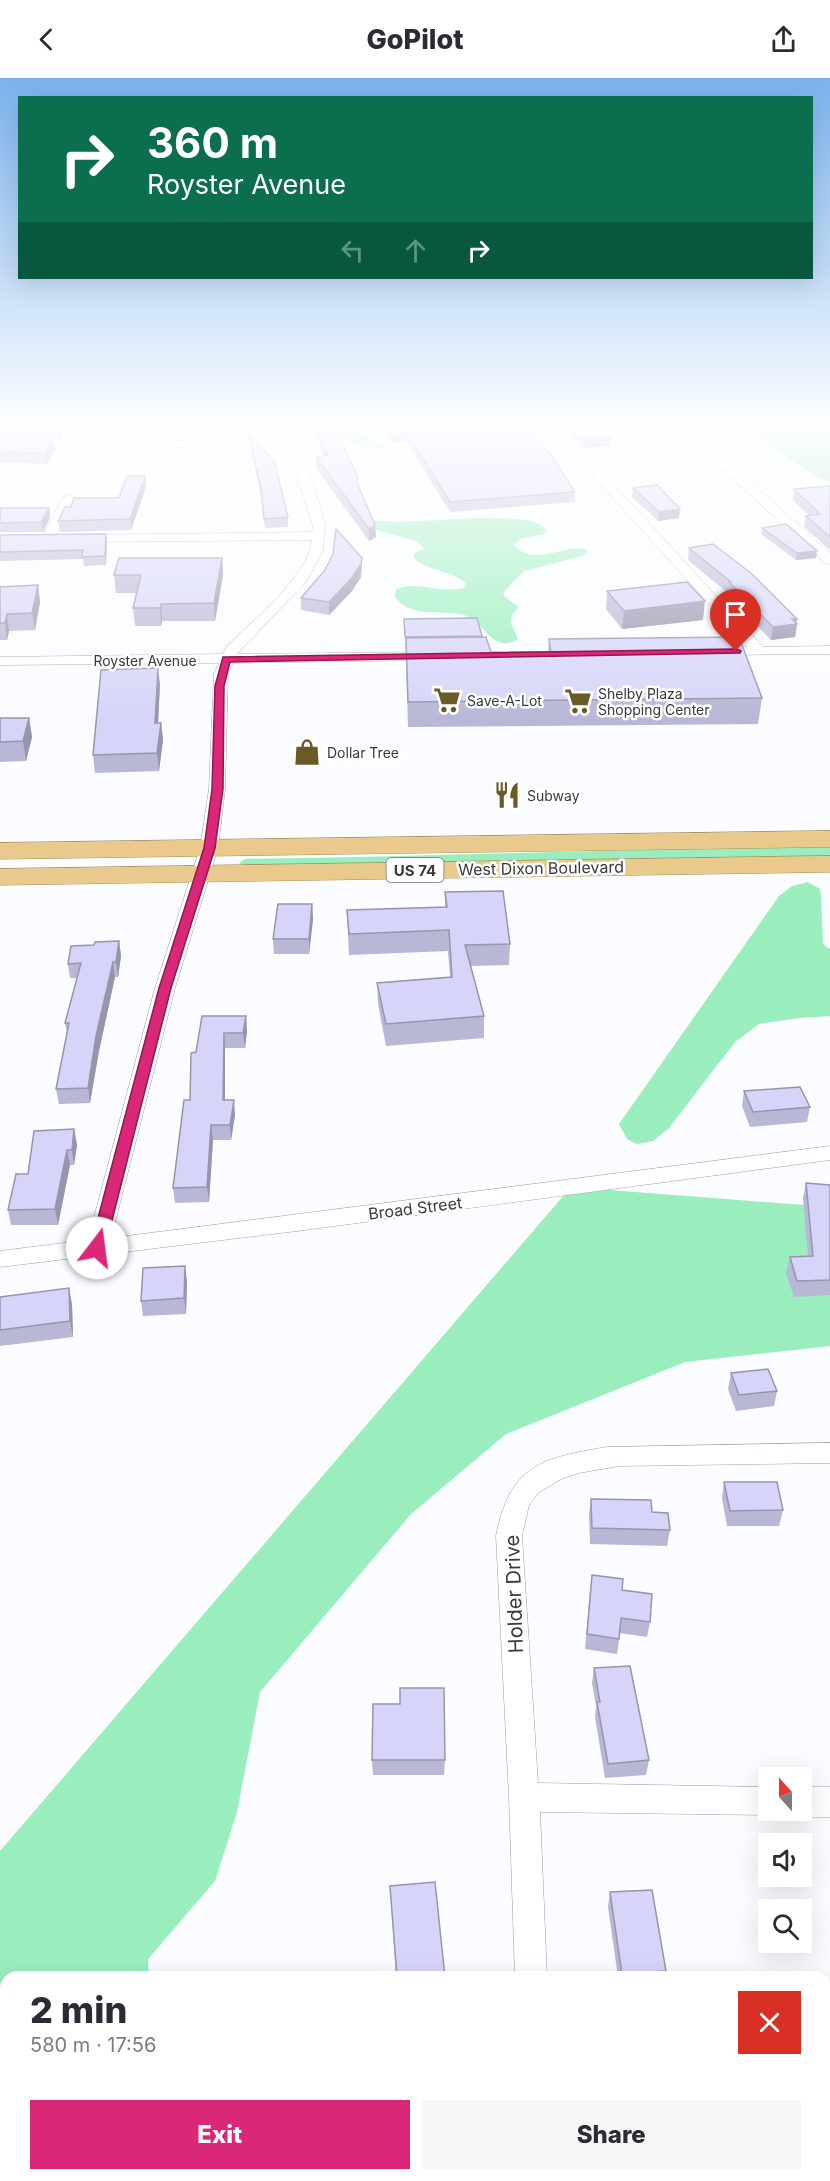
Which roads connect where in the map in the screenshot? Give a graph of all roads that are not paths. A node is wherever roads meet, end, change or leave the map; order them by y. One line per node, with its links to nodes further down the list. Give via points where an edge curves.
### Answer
1 (59, 523): 5 (street, via 54,538)
2 (317, 523): 5 (street)
3 (642, 523): 8 (street)
4 (789, 523): 6 (street)
5 (319, 536): 11 (street, via 317,551 301,579)
6 (830, 560)
7 (830, 650): 8 (street)
8 (759, 651): 9 (street)
9 (699, 652)
10 (450, 656): 11 (street, Royster Avenue)
11 (226, 659): 12 (street, Royster Avenue); 14 (street, via 219,686 217,789)
12 (0, 661)
13 (830, 839): 14 (highway, West Dixon Boulevard / US 74)
14 (209, 848): 15 (highway, West Dixon Boulevard / US 74); 17 (street)
15 (0, 851)
16 (830, 864): 17 (highway, West Dixon Boulevard / US 74)
17 (201, 875): 18 (highway, West Dixon Boulevard / US 74); 20 (street, via 165,988)
18 (0, 877)
19 (830, 1153): 20 (street, Broad Street)
20 (97, 1248): 21 (street, Broad Street)
21 (0, 1260)
22 (830, 1453): 23 (street, Holder Drive, via 609,1457 563,1467 537,1480 521,1494 509,1536)
23 (524, 1797): 24 (street); 27 (street, Holder Drive)
24 (758, 1801)
25 (812, 1802): 26 (street)
26 (830, 1802)
27 (531, 1971)

